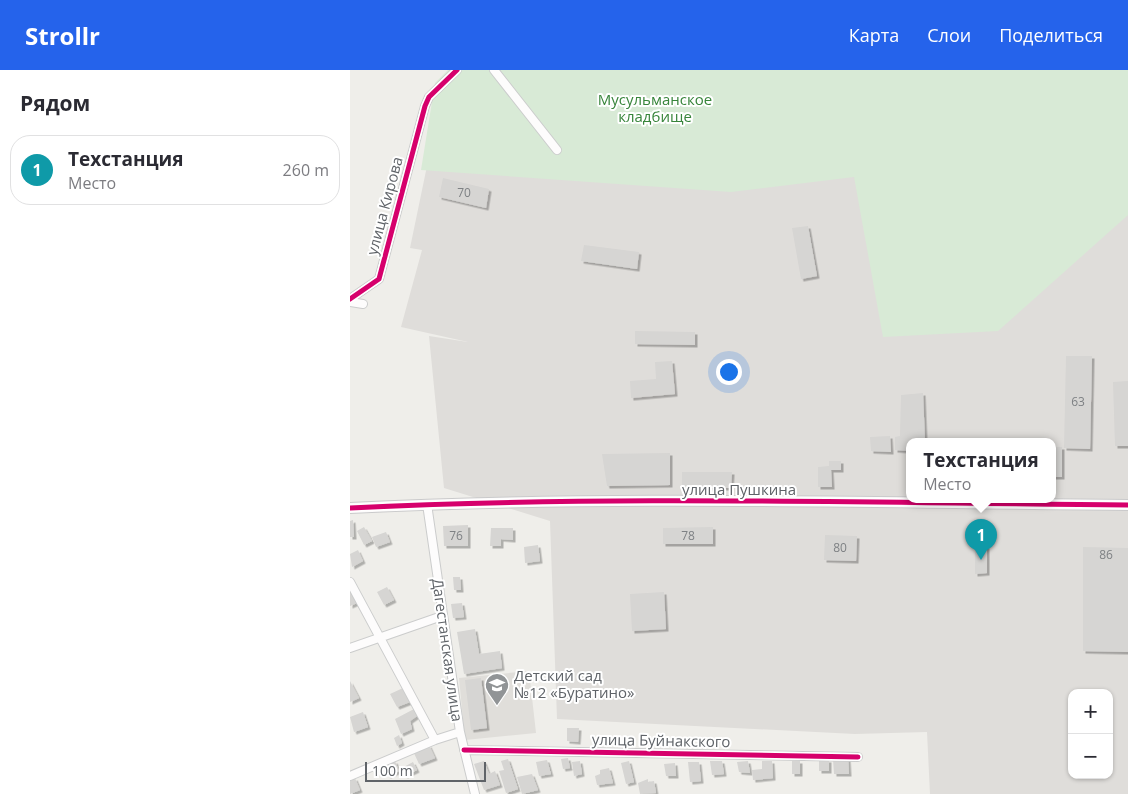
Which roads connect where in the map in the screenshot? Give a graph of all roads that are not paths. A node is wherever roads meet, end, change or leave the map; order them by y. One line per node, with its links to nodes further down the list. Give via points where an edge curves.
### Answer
1 (457, 70): 4 (street, улица Кирова, via 428,97 379,279)
2 (494, 70): 3 (street)
3 (557, 150)
4 (350, 301): 5 (street)
5 (363, 304)
6 (426, 504): 7 (street, улица Пушкина); 8 (street, улица Пушкина); 10 (street, Дагестанская улица)
7 (1128, 505)
8 (350, 508)
9 (350, 582): 11 (street, Дагестанская улица)
10 (442, 616): 11 (street); 13 (street, Дагестанская улица)
11 (379, 637): 12 (street); 14 (street, Дагестанская улица)
12 (350, 648)
13 (460, 732): 14 (street); 15 (street, Дагестанская улица)
14 (434, 740): 17 (street)
15 (464, 750): 16 (street, улица Буйнакского); 18 (street, Дагестанская улица)
16 (858, 757)
17 (350, 776)
18 (474, 794)

